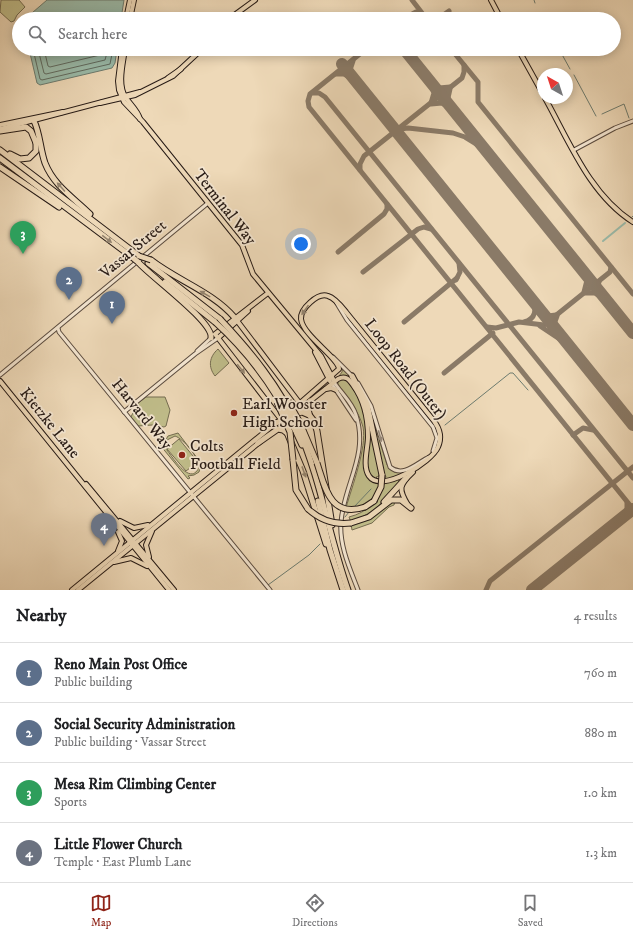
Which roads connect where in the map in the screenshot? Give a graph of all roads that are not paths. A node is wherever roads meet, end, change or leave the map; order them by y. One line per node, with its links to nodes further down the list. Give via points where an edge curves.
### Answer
1 (130, 0): 5 (main road)
2 (134, 0): 6 (main road)
3 (255, 0): 7 (main road)
4 (491, 0): 8 (main road)
5 (127, 12)
6 (131, 12)
7 (239, 12)
8 (497, 12)
9 (121, 56): 14 (main road)
10 (125, 56): 15 (main road, via 121,79)
11 (195, 56): 15 (main road, via 168,78 140,92)
12 (522, 56): 13 (main road)
13 (537, 83)
14 (118, 84): 15 (main road); 16 (main road, via 116,95)
15 (123, 97): 16 (main road); 17 (main road); 28 (main road, Terminal Way)
16 (112, 98): 17 (main road)
17 (100, 103): 19 (main road)
18 (548, 104): 25 (main road)
19 (33, 119): 21 (main road); 22 (main road); 23 (highway); 31 (highway, one-way to 19, via 53,177 45,163)
20 (633, 121): 25 (street)
21 (0, 125)
22 (0, 130): 23 (highway, via 27,128 32,132)
23 (37, 144): 24 (highway, via 34,154 26,159 17,158)
24 (0, 149): 31 (highway)
25 (574, 150): 30 (main road, via 600,193 616,210)
26 (0, 158): 29 (highway)
27 (0, 167): 29 (highway)
28 (208, 203): 34 (main road, Terminal Way, via 243,247 252,271); 38 (street, Vassar Street)
29 (77, 217): 32 (highway, one-way to 32)
30 (633, 222)
31 (99, 224): 32 (highway)
32 (135, 256): 33 (highway, bridge); 33 (highway, bridge, via 138,262)
33 (146, 264): 37 (highway, one-way to 33, via 220,303); 39 (highway); 50 (highway, bridge, via 218,320)
34 (268, 293): 35 (main road); 36 (main road, Terminal Way)
35 (260, 300): 36 (main road, via 269,298); 37 (main road)
36 (275, 301): 40 (main road, Terminal Way)
37 (236, 320): 39 (main road); 52 (main road)
38 (58, 328): 45 (street, Vassar Street); 55 (street, Harvard Way)
39 (215, 337): 42 (street); 42 (street); 56 (main road, one-way to 56)
40 (314, 349): 43 (main road, Terminal Way); 48 (main road, Terminal Way)
41 (327, 353): 44 (main road); 46 (street); 65 (main road, Loop Road (Outer), one-way to 41, via 437,450 440,442 437,425 346,312 328,296 321,296 305,308 301,316 303,326)
42 (195, 354): 55 (street)
43 (325, 362): 44 (main road, via 334,372 338,369); 48 (main road, Terminal Way)
44 (337, 363): 48 (main road, via 339,370)
45 (0, 375)
46 (352, 376): 61 (highway, bridge, via 368,407 382,475 381,487 374,501 365,507 349,509 333,503 326,494 317,463); 65 (street, one-way to 65, via 371,406 390,467 395,471 402,471)
47 (0, 381): 68 (main road, Kietzke Lane)
48 (332, 381): 49 (main road); 51 (street, Terminal Way); 53 (main road); 60 (street, Terminal Way, via 354,408); 66 (main road, Loop Road (Outer), via 347,378 362,402 368,428 366,468 372,479 381,482 396,478 408,473)
49 (325, 389): 51 (main road); 53 (main road)
50 (276, 390): 61 (highway, bridge); 61 (highway, bridge, via 286,397); 71 (highway, bridge, via 290,432 296,490 308,509 319,518 330,522 351,523)
51 (336, 390): 60 (street, Terminal Way)
52 (294, 397): 53 (main road); 54 (main road); 57 (main road, via 295,402)
53 (307, 401): 54 (main road); 58 (highway)
54 (302, 405): 57 (main road); 58 (highway)
55 (124, 412): 69 (street, Harvard Way)
56 (276, 412): 57 (main road); 59 (main road)
57 (290, 414): 58 (highway, via 302,412); 59 (highway)
58 (310, 416): 76 (highway, via 315,425 324,472 331,515)
59 (280, 423): 62 (highway); 63 (main road); 64 (main road, via 248,447); 69 (main road)
60 (358, 423): 90 (street, Terminal Way, via 360,451 344,506 341,527 346,558)
61 (298, 427): 76 (highway, via 314,470); 80 (highway)
62 (289, 436): 63 (highway, via 278,429); 80 (highway, one-way to 80)
63 (258, 443): 64 (main road)
64 (250, 452): 69 (main road)
65 (430, 456): 66 (main road, Loop Road (Outer))
66 (425, 460): 67 (main road)
67 (406, 478): 70 (main road, via 401,486 401,492); 71 (highway)
68 (81, 480): 73 (main road, Kietzke Lane); 74 (main road, Kietzke Lane)
69 (192, 494): 72 (main road); 75 (main road); 87 (street, Harvard Way)
70 (411, 508): 71 (highway, via 403,501 393,500 386,502)
71 (374, 513)
72 (165, 514): 73 (main road, via 149,525 138,528 126,525); 77 (main road)
73 (113, 515): 77 (main road, Kietzke Lane)
74 (112, 521): 77 (main road, Kietzke Lane); 78 (main road, via 122,541 119,549)
75 (156, 526): 77 (main road); 79 (main road, via 147,541)
76 (331, 534): 89 (highway)
77 (133, 543): 78 (main road); 79 (main road, Kietzke Lane); 81 (main road, Kietzke Lane); 82 (main road)
78 (109, 560): 83 (main road)
79 (150, 560): 86 (main road, Kietzke Lane)
80 (333, 562): 88 (highway)
81 (151, 568): 82 (main road, via 138,560 128,558 115,561); 85 (main road, Kietzke Lane)
82 (104, 569): 84 (main road)
83 (72, 590)
84 (78, 590)
85 (169, 590)
86 (174, 590)
87 (270, 590)
88 (344, 590)
89 (348, 590)
90 (358, 590)

